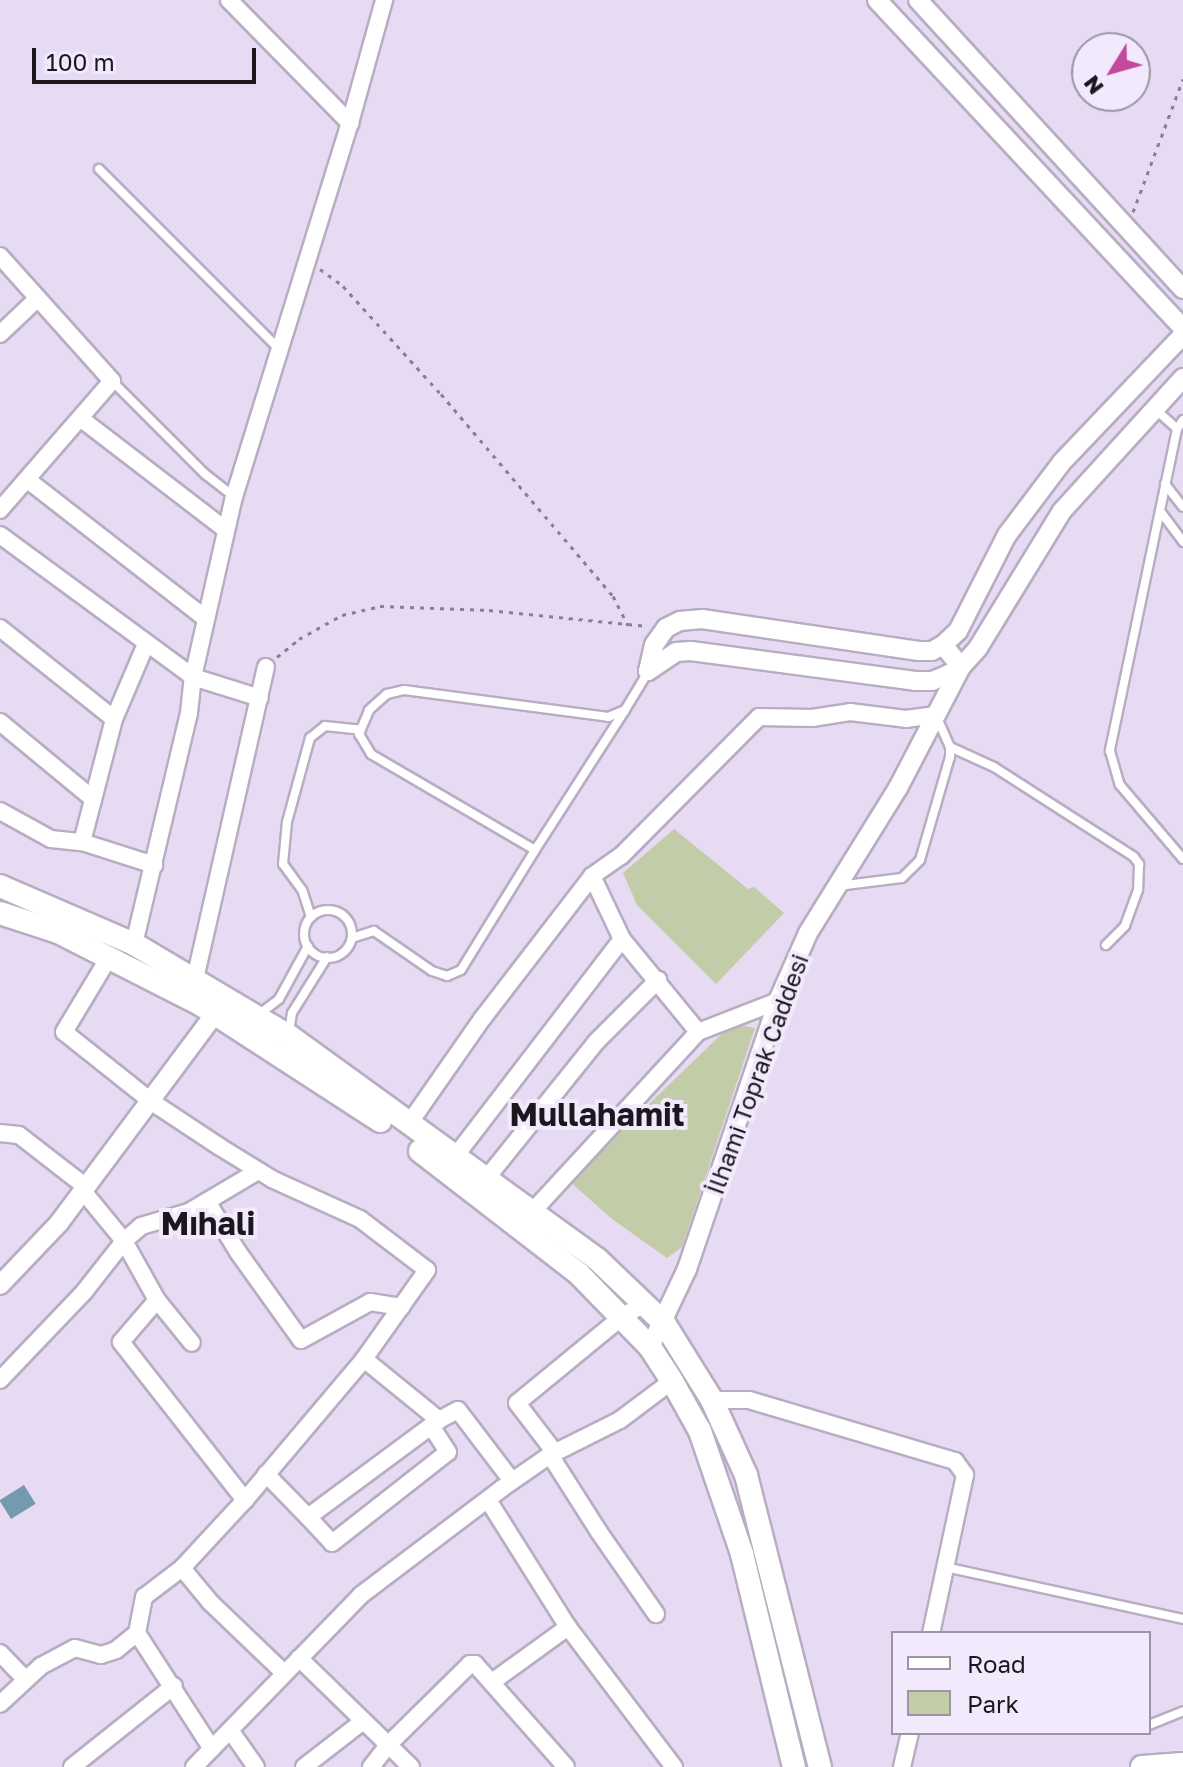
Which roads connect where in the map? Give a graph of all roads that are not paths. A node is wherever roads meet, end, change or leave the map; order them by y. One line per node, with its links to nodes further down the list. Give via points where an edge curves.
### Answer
1 (384, 0): 5 (street)
2 (877, 0): 10 (street)
3 (918, 0): 8 (street)
4 (239, 4): 5 (street)
5 (350, 123): 13 (street)
6 (99, 169): 13 (lane)
7 (0, 256): 9 (street)
8 (1183, 289)
9 (38, 298): 11 (street); 15 (street)
10 (1183, 328)
11 (0, 334)
12 (1183, 335): 32 (street, via 1062,462 1007,535 958,631)
13 (280, 350): 22 (street)
14 (1183, 378): 16 (street, İlhami Toprak Caddesi)
15 (112, 381): 17 (street); 22 (lane)
16 (1153, 408): 19 (lane); 34 (street, İlhami Toprak Caddesi, via 1062,511)
17 (80, 418): 20 (street); 26 (street)
18 (1183, 420): 19 (lane)
19 (1177, 429): 21 (lane)
20 (29, 481): 24 (street); 29 (street)
21 (1165, 484): 23 (lane); 25 (lane)
22 (234, 497): 26 (street)
23 (1183, 507)
24 (0, 510)
25 (1160, 511): 28 (lane); 48 (lane, via 1110,751 1120,785)
26 (226, 530): 29 (street)
27 (0, 535): 31 (street)
28 (1183, 542)
29 (206, 619): 36 (street)
30 (0, 628): 40 (street)
31 (146, 644): 36 (street); 40 (street)
32 (943, 645): 34 (street); 35 (street, via 919,651 702,619 666,628 654,645)
33 (266, 667): 37 (street)
34 (961, 667): 35 (street, via 932,681 915,681 691,651 676,652); 39 (street, İlhami Toprak Caddesi)
35 (648, 671): 38 (lane)
36 (193, 677): 37 (street); 49 (street)
37 (260, 698): 62 (street)
38 (625, 710): 42 (lane, via 608,717 404,690 387,694 369,710); 47 (lane)
39 (936, 715): 43 (lane); 50 (street, via 759,717 621,856); 52 (street, İlhami Toprak Caddesi)
40 (114, 719): 44 (street)
41 (0, 722): 44 (street)
42 (361, 730): 47 (lane, via 371,754); 54 (lane, via 325,726 310,738 287,822 283,864 302,890)
43 (950, 747): 52 (lane, via 920,860 902,878); 58 (lane, via 994,767 1134,857 1139,864 1138,890 1125,926)
44 (93, 799): 46 (street)
45 (0, 811): 46 (street, via 51,839)
46 (82, 842): 49 (street)
47 (535, 850): 55 (lane, via 461,970 447,976 432,971 374,931)
48 (1183, 859)
49 (154, 865): 57 (street)
50 (592, 876): 56 (street); 70 (street)
51 (0, 886): 57 (main road)
52 (837, 886): 64 (street, İlhami Toprak Caddesi, via 808,933)
53 (0, 913): 61 (main road, via 58,932)
54 (311, 917): 55 (lane, via 324,910 339,912 350,923); 59 (lane, via 304,931)
55 (352, 938): 60 (lane, via 340,955)
56 (622, 939): 63 (street); 72 (street)
57 (134, 944): 62 (main road)
58 (1106, 945)
59 (308, 946): 60 (lane); 66 (lane, via 279,999)
60 (327, 957): 68 (lane, via 292,1013)
61 (108, 959): 65 (main road); 69 (street, via 64,1032)
62 (195, 979): 66 (main road)
63 (658, 980): 67 (street); 74 (street, via 596,1042)
64 (778, 1001): 67 (street); 85 (street, İlhami Toprak Caddesi, via 707,1215)
65 (215, 1014): 69 (street); 84 (main road, via 386,1125 579,1274)
66 (256, 1016): 68 (main road)
67 (698, 1032): 77 (street)
68 (289, 1036): 70 (main road)
69 (152, 1102): 73 (street); 75 (street)
70 (408, 1125): 72 (main road)
71 (0, 1133): 75 (street, via 19,1135)
72 (454, 1158): 74 (main road)
73 (258, 1171): 76 (street); 83 (street, via 360,1219 427,1270)
74 (486, 1179): 77 (main road)
75 (85, 1189): 78 (street); 79 (street, via 59,1223)
76 (208, 1203): 78 (street, via 141,1226); 83 (street, via 301,1340 370,1302)
77 (532, 1212): 82 (main road, via 597,1259)
78 (124, 1241): 81 (street); 89 (street, via 84,1292)
79 (8, 1269): 80 (street)
80 (0, 1285)
81 (157, 1300): 86 (street); 96 (street, via 121,1342)
82 (644, 1304): 84 (street); 85 (main road)
83 (402, 1307): 88 (street)
84 (623, 1316): 87 (main road); 93 (street, via 517,1403 553,1450)
85 (664, 1323): 87 (street, İlhami Toprak Caddesi); 91 (main road)
86 (192, 1343)
87 (650, 1347): 90 (main road)
88 (364, 1359): 92 (street); 94 (street)
89 (0, 1380)
90 (672, 1381): 93 (street, via 620,1420); 130 (main road, via 700,1431 742,1554)
91 (712, 1400): 99 (street, via 749,1400 955,1461 965,1475); 121 (main road, via 746,1475)
92 (435, 1423): 95 (street, via 458,1410); 98 (street); 98 (street, via 448,1452 332,1543)
93 (550, 1455): 95 (street); 101 (street)
94 (266, 1474): 96 (street); 98 (street)
95 (512, 1481): 97 (street)
96 (245, 1500): 100 (street)
97 (488, 1500): 103 (street); 107 (street, via 361,1595)
98 (308, 1517)
99 (945, 1567): 102 (lane); 104 (street)
100 (182, 1568): 105 (street, via 144,1597); 108 (street)
101 (656, 1614)
102 (1183, 1619)
103 (568, 1627): 110 (street); 129 (street)
104 (931, 1631)
105 (137, 1633): 109 (street, via 101,1655 75,1648); 111 (street)
106 (0, 1653): 109 (street)
107 (299, 1658): 108 (street); 114 (street)
108 (284, 1673): 116 (street)
109 (26, 1680): 112 (street)
110 (492, 1682): 118 (street, via 470,1664); 128 (street)
111 (174, 1686): 119 (street); 122 (street)
112 (0, 1704)
113 (1183, 1711): 115 (lane)
114 (362, 1722): 118 (street); 125 (street)
115 (1151, 1724)
116 (230, 1730): 119 (street); 124 (street)
117 (910, 1735): 131 (street)
118 (388, 1745): 126 (street); 127 (street)
119 (212, 1749): 123 (street)
120 (1183, 1764): 132 (main road)
121 (821, 1765)
122 (72, 1767)
123 (194, 1767)
124 (256, 1767)
125 (304, 1767)
126 (371, 1767)
127 (411, 1767)
128 (566, 1767)
129 (674, 1767)
130 (794, 1767)
131 (902, 1767)
132 (1142, 1767)

